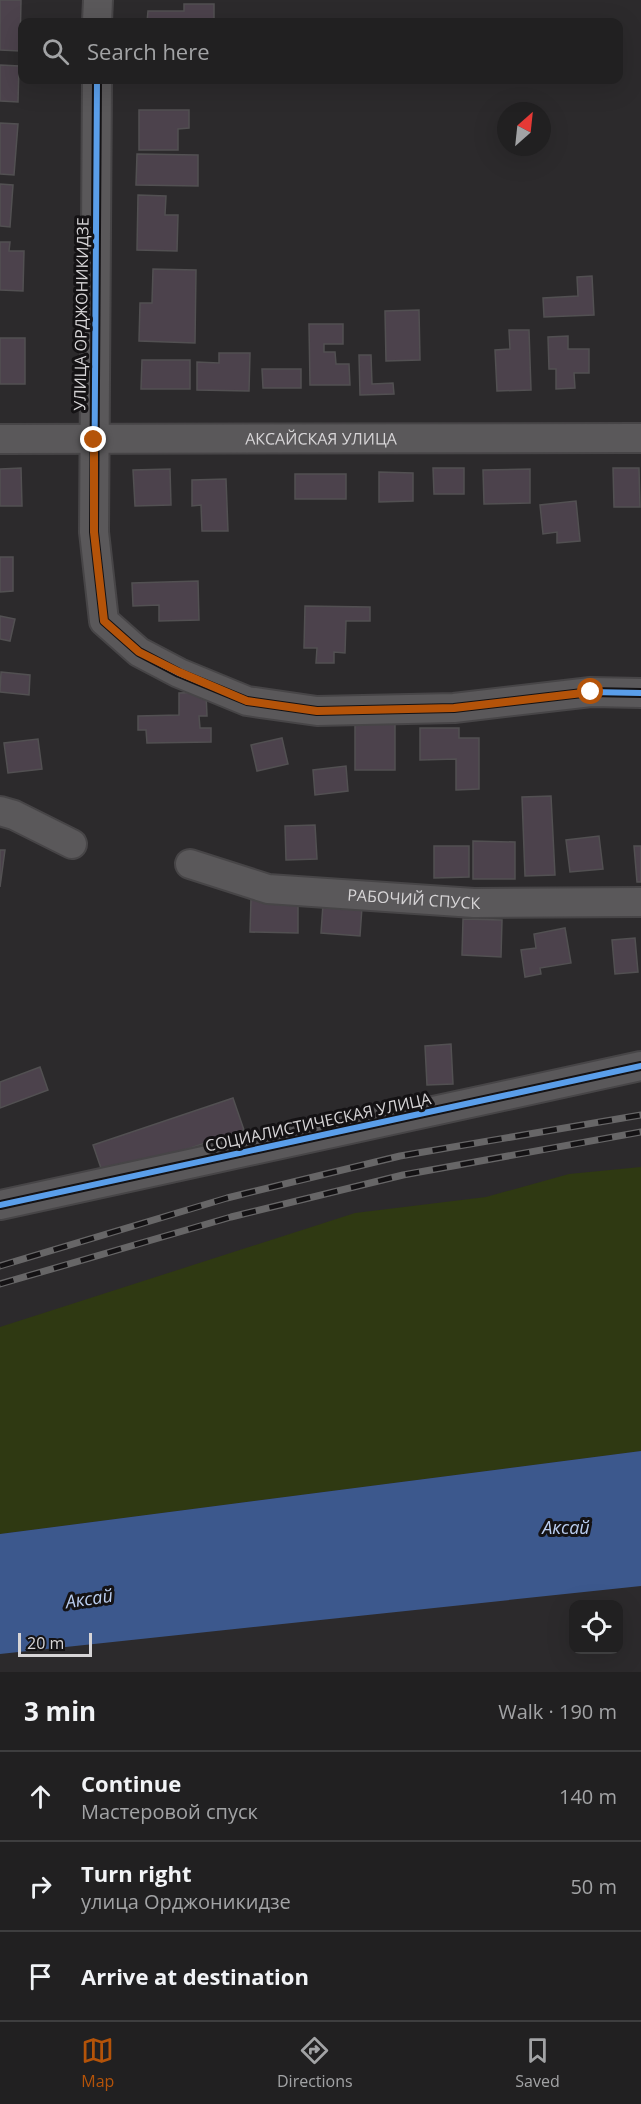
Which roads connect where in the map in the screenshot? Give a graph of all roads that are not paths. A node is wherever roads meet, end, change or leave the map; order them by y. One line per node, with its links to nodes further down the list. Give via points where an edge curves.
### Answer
1 (98, 0): 2 (street)
2 (98, 18)
3 (97, 84): 6 (street, УЛИЦА ОРДЖОНИКИДЗЕ)
4 (641, 438): 6 (street, АКСАЙСКАЯ УЛИЦА)
5 (0, 440): 6 (street, АКСАЙСКАЯ УЛИЦА)
6 (94, 440): 7 (street, УЛИЦА ОРДЖОНИКИДЗЕ, via 94,532 104,621 139,652 179,672 247,701 317,711 454,708 591,692)
7 (641, 693)
8 (0, 811): 9 (street, via 14,814)
9 (72, 844)
10 (190, 864): 11 (street, РАБОЧИЙ СПУСК, via 268,889 474,903)
11 (641, 902)
12 (641, 1066): 13 (street, СОЦИАЛИСТИЧЕСКАЯ УЛИЦА)
13 (0, 1205)

